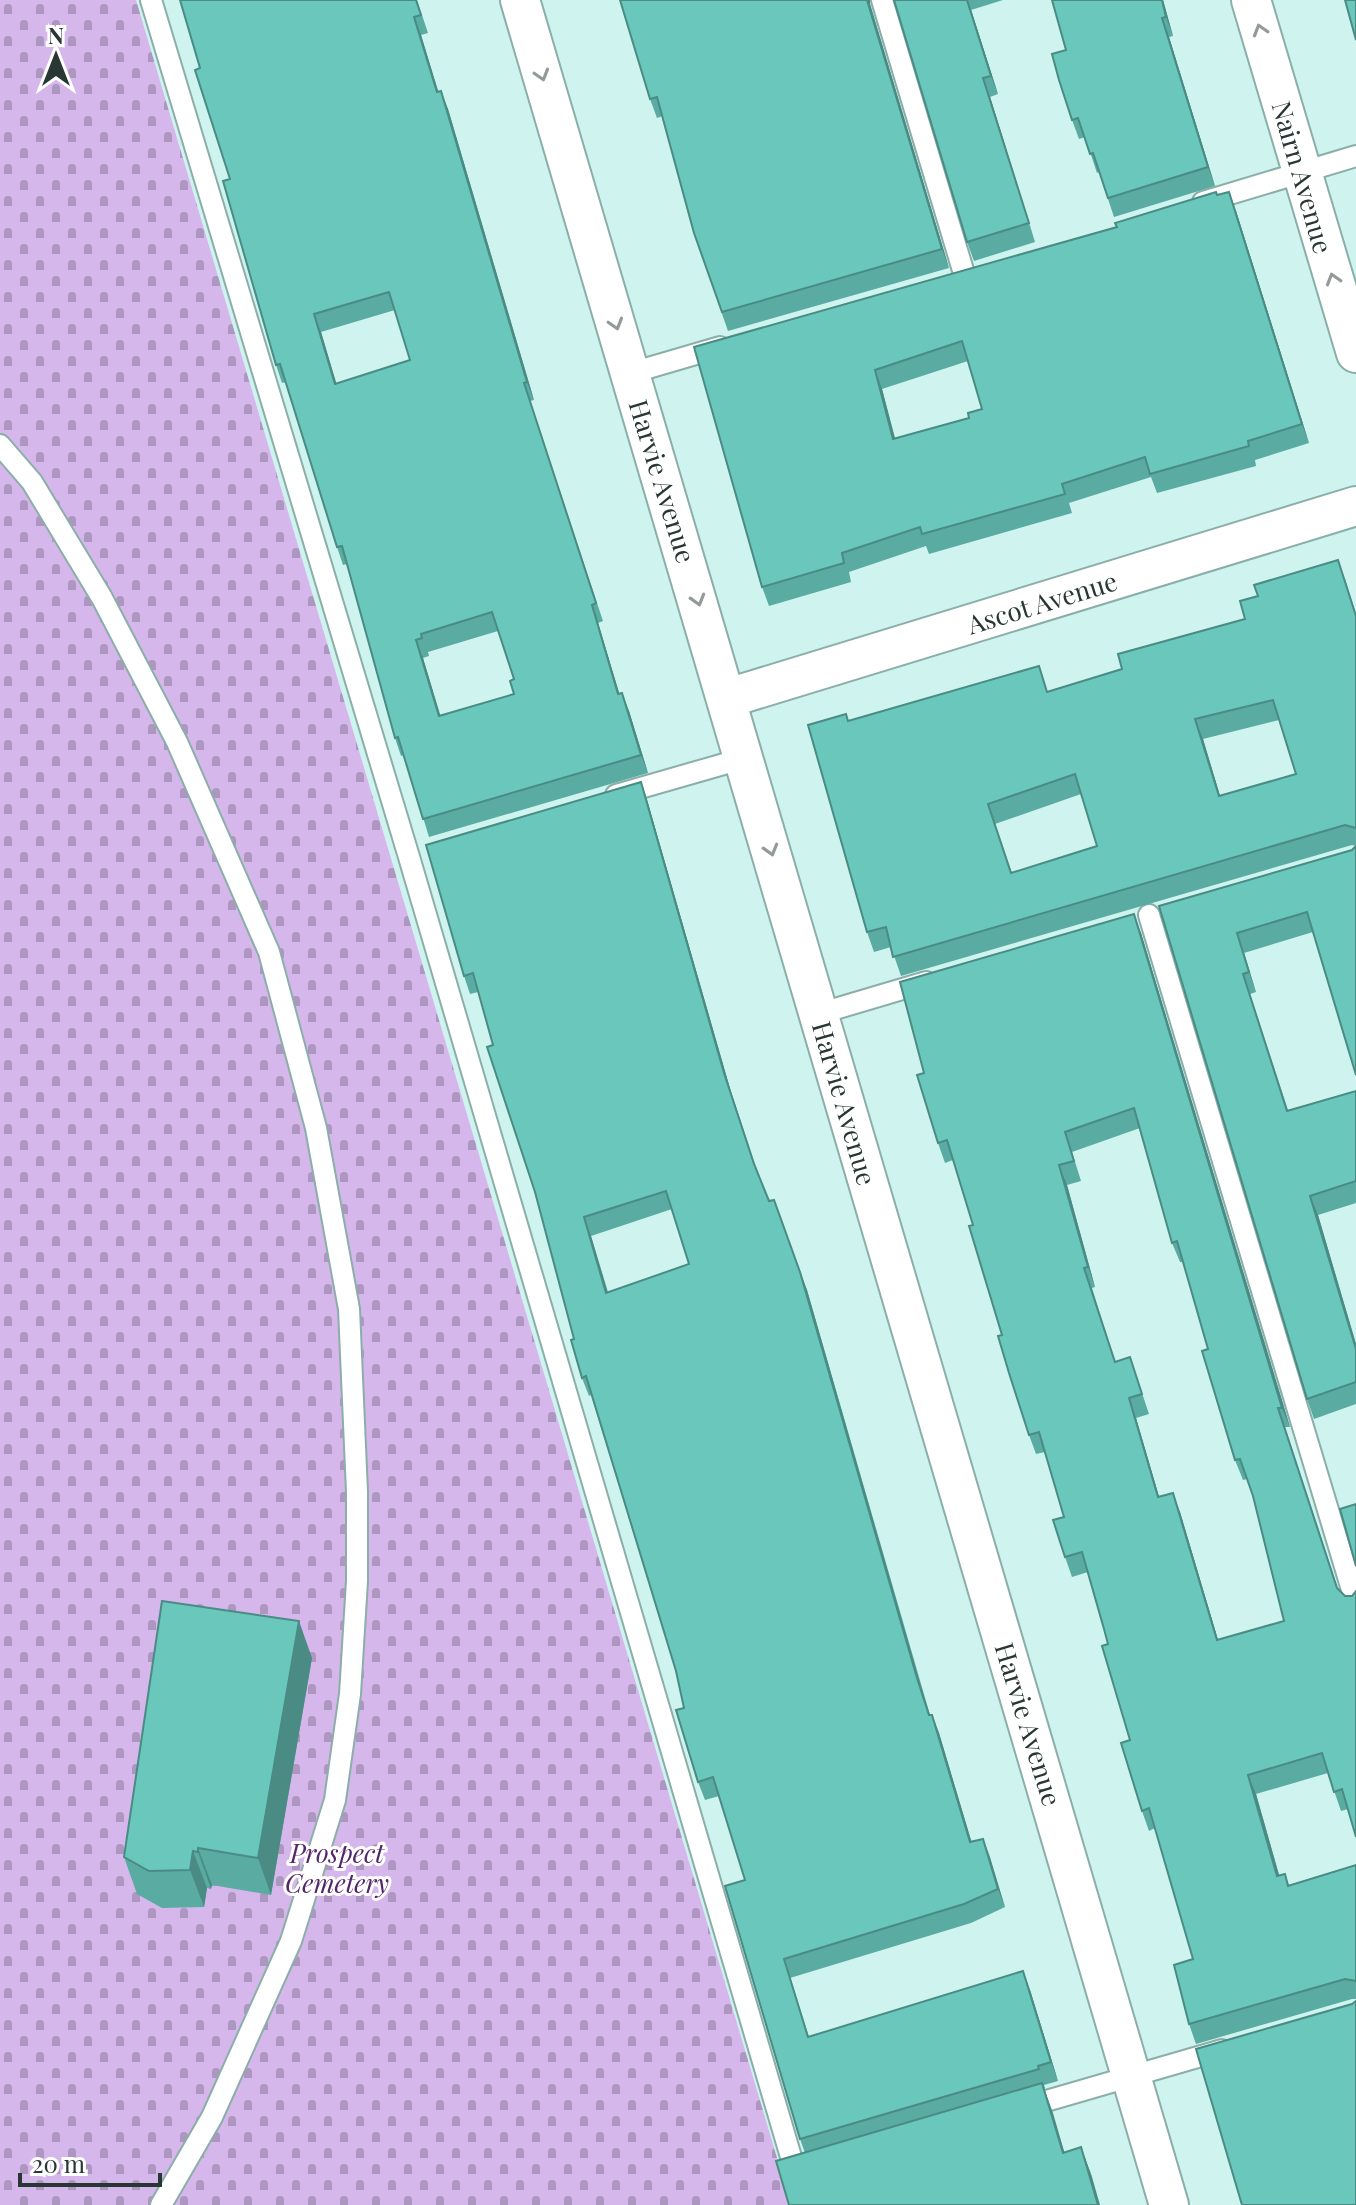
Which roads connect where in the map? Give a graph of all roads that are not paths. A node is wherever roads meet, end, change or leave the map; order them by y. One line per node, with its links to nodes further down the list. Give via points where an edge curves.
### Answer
1 (151, 0): 24 (lane, via 417,855 796,2174)
2 (520, 0): 11 (street, Harvie Avenue, one-way to 11)
3 (882, 0): 8 (lane)
4 (1251, 0): 6 (street, Nairn Avenue, one-way to 4)
5 (1356, 156): 6 (lane)
6 (1302, 173): 7 (lane); 10 (street, Nairn Avenue, one-way to 6)
7 (1184, 208)
8 (965, 276)
9 (744, 340): 11 (lane)
10 (1356, 353)
11 (631, 373): 14 (street, Harvie Avenue, one-way to 14)
12 (0, 445): 25 (lane, via 32,482 102,598 177,742 269,952 316,1128 349,1309 357,1581 350,1694 335,1800 291,1941 212,2117)
13 (1356, 506): 14 (street, Ascot Avenue)
14 (728, 698): 15 (street, Harvie Avenue)
15 (745, 758): 16 (lane); 19 (street, Harvie Avenue, one-way to 19)
16 (590, 803)
17 (1149, 915): 20 (lane)
18 (953, 974): 19 (lane)
19 (818, 1014): 22 (street, Harvie Avenue)
20 (1356, 1603)
21 (1239, 2045): 22 (lane)
22 (1134, 2075): 23 (lane); 26 (street, Harvie Avenue)
23 (1001, 2114)
24 (825, 2166)
25 (161, 2205)
26 (1169, 2205)

